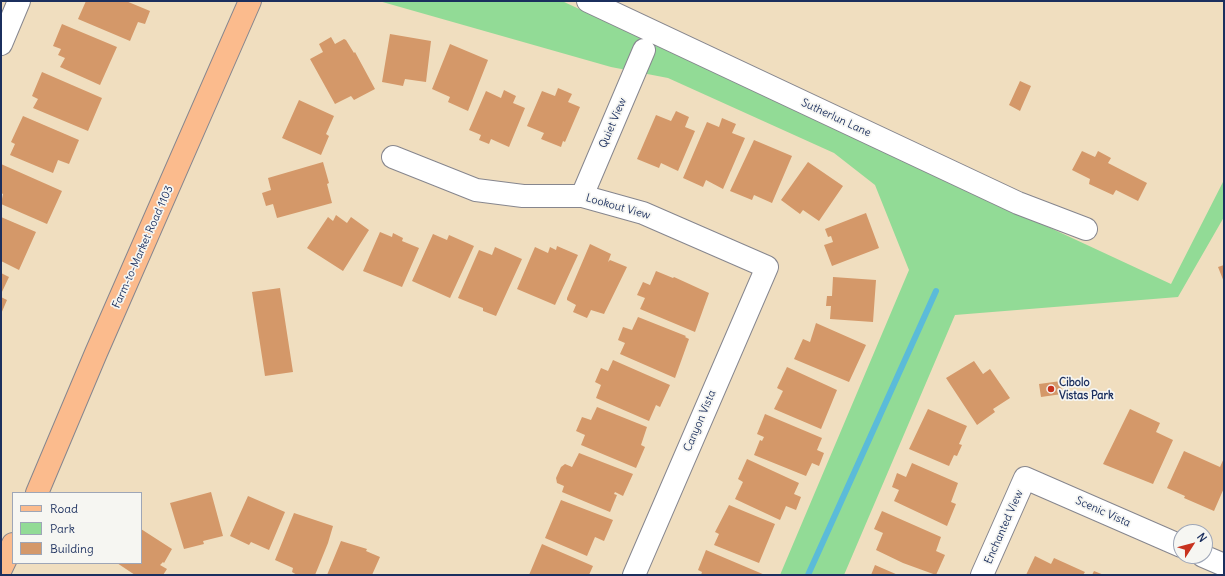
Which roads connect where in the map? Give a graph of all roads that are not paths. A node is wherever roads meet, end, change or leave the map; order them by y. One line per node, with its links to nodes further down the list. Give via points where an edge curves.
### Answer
1 (19, 1): 4 (street)
2 (250, 1): 11 (main road, Farm-to-Market Road 1103)
3 (588, 1): 8 (street, Sutherlun Lane, via 1018,203)
4 (1, 44)
5 (644, 50): 7 (street, Quiet View)
6 (394, 157): 7 (street, Lookout View, via 476,190 523,196)
7 (582, 196): 9 (street, Lookout View, via 643,213)
8 (1086, 229)
9 (767, 267): 17 (street, Canyon Vista)
10 (1025, 478): 12 (street, Scenic Vista); 18 (street, Enchanted View)
11 (37, 492)
12 (1173, 543)
13 (12, 546): 16 (main road)
14 (1213, 560): 15 (street)
15 (1224, 565)
16 (1, 569)
17 (634, 575)
18 (982, 575)

